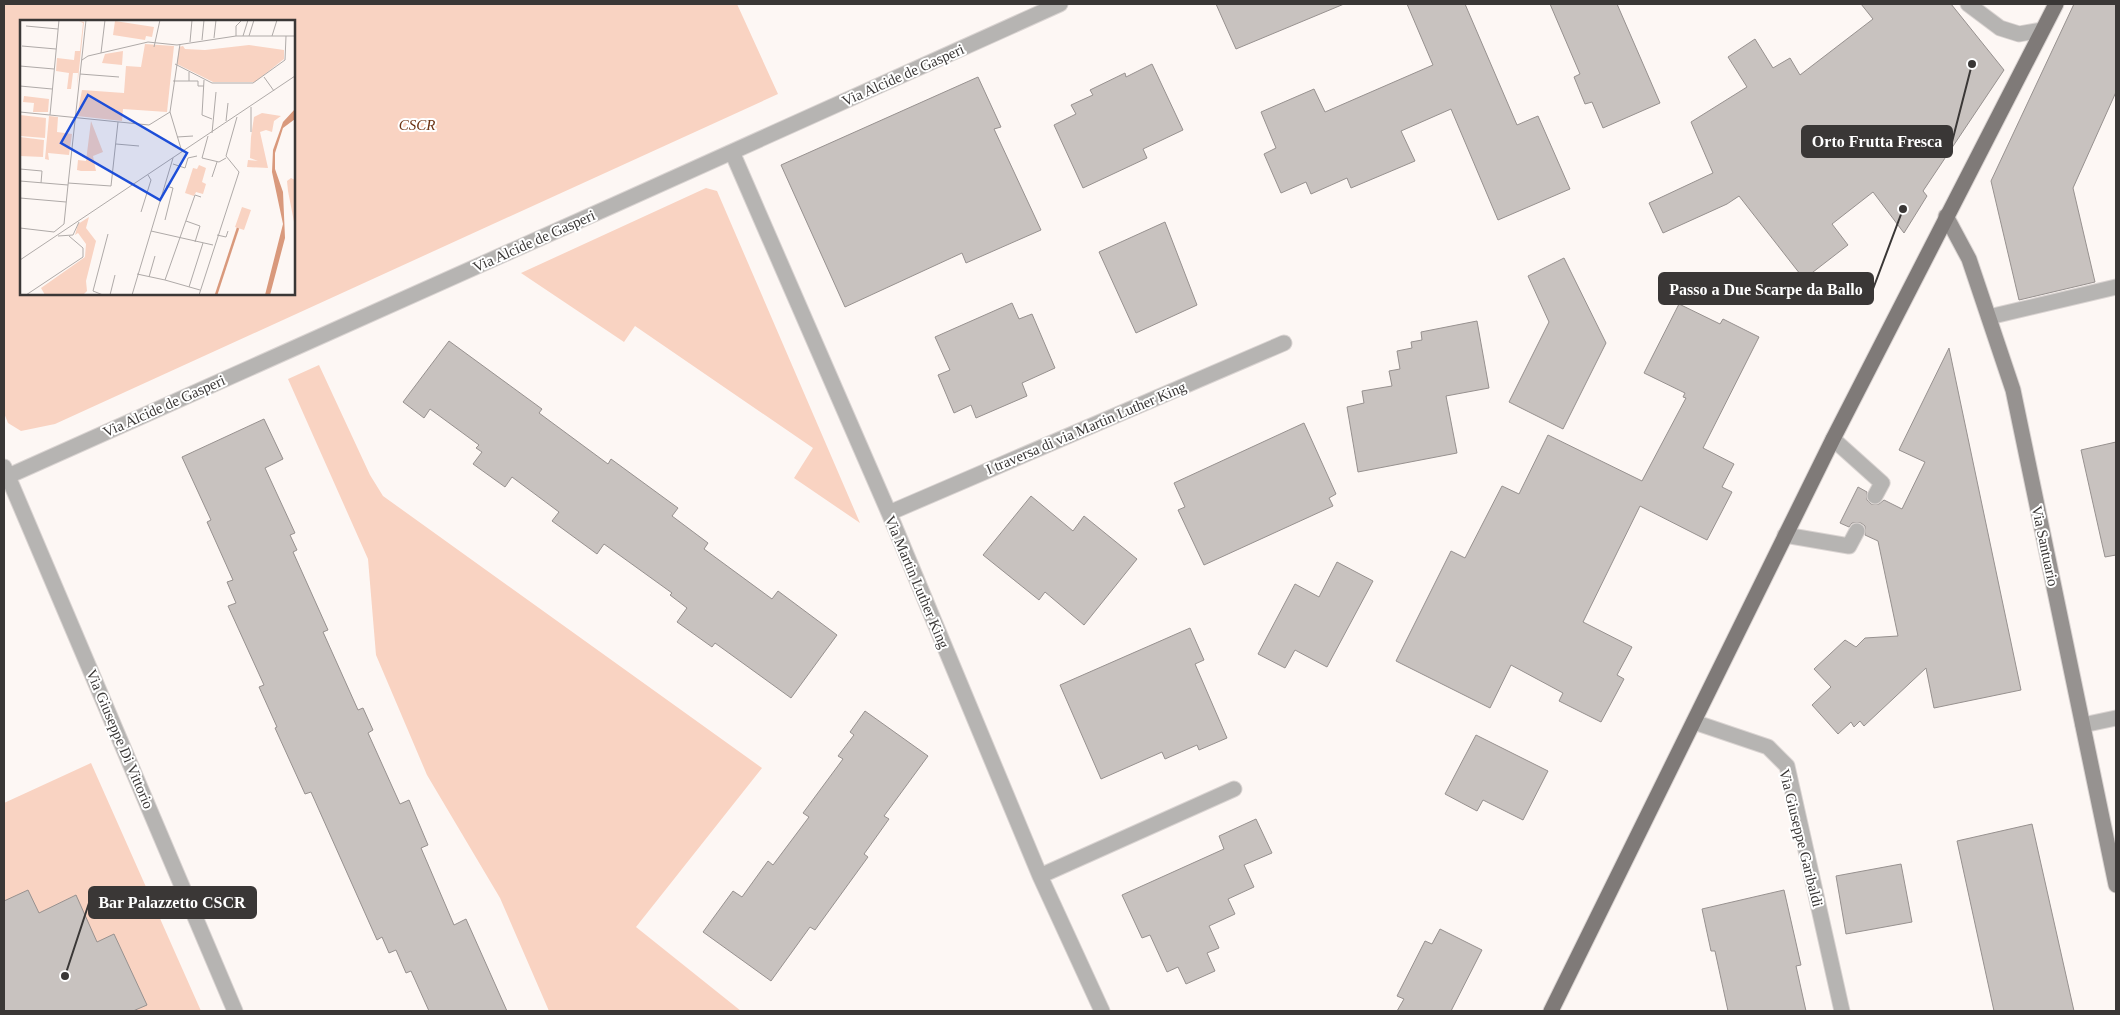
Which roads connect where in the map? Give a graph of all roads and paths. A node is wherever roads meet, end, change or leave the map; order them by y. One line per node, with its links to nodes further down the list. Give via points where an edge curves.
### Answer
1 (1060, 4): 5 (street, Via Alcide de Gasperi)
2 (1968, 4): 4 (street, via 2000,28 2018,34)
3 (2056, 4): 4 (main road)
4 (2042, 30): 6 (main road)
5 (732, 152): 11 (street, Via Alcide de Gasperi); 13 (street, Via Martin Luther King)
6 (1946, 216): 8 (street, Via Santuario, via 1969,259); 10 (main road)
7 (2116, 288): 8 (street)
8 (1989, 317): 18 (street, Via Santuario, via 2013,390)
9 (1284, 343): 13 (street, I traversa di via Martin Luther King)
10 (1833, 439): 12 (street, via 1882,483); 15 (main road)
11 (5, 474): 22 (street, Via Giuseppe Di Vittorio)
12 (1875, 496)
13 (889, 514): 20 (street, Via Martin Luther King)
14 (1857, 531): 15 (street, via 1849,546)
15 (1785, 535): 17 (main road)
16 (2116, 718): 18 (street)
17 (1694, 722): 24 (main road); 25 (street, Via Giuseppe Garibaldi, via 1768,747 1787,766)
18 (2083, 725): 21 (street, Via Santuario)
19 (1234, 789): 20 (street)
20 (1040, 876): 23 (street, Via Martin Luther King)
21 (2116, 885)
22 (235, 1011)
23 (1102, 1011)
24 (1551, 1011)
25 (1842, 1011)

